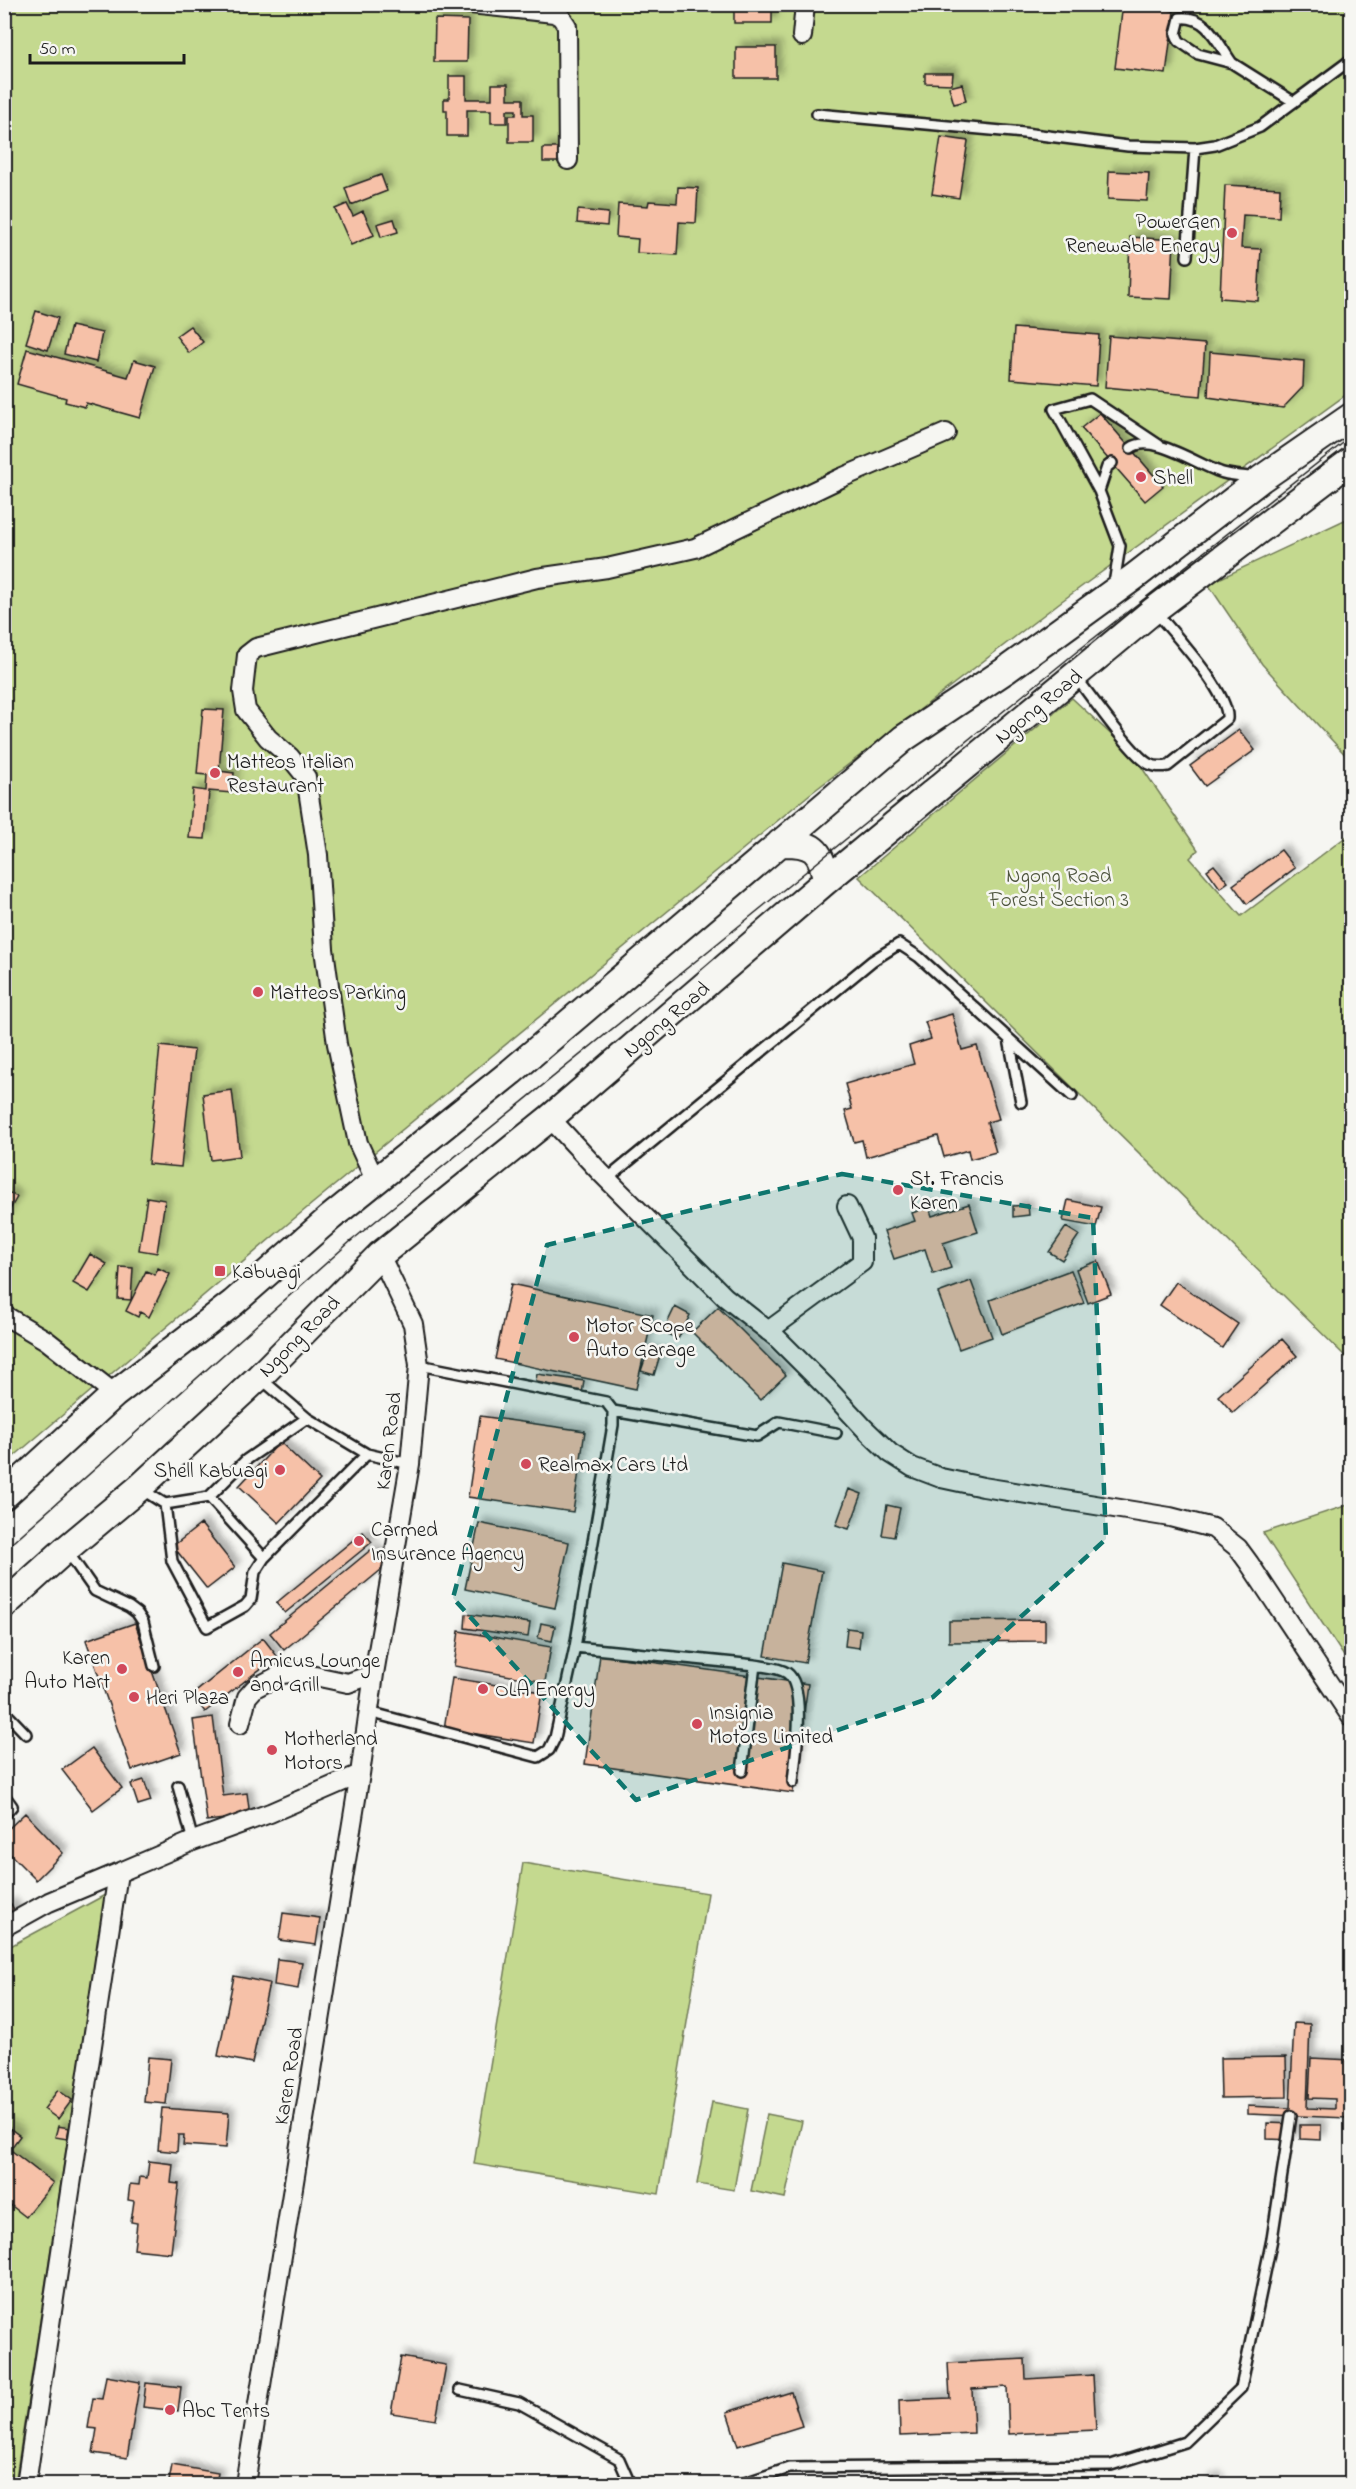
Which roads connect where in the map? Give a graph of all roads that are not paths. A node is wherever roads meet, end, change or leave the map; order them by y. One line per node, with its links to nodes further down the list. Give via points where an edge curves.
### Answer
1 (470, 4): 9 (street, via 554,13 567,26)
2 (805, 4): 3 (street)
3 (802, 36)
4 (1352, 59): 6 (lane)
5 (1232, 63): 5 (lane, via 1198,54 1179,41 1176,34 1180,18 1199,20 1207,26); 6 (lane)
6 (1294, 102): 8 (lane, via 1260,127 1226,142)
7 (817, 114): 8 (lane, via 1128,146)
8 (1195, 148): 10 (lane)
9 (568, 160)
10 (1186, 257)
11 (1352, 416): 17 (main road)
12 (946, 433): 29 (street, via 695,548 439,601 256,648 247,655 243,691 246,710 306,777 337,1044 358,1143)
13 (1159, 445): 14 (lane); 17 (lane, via 1223,473); 18 (lane, via 1090,399 1054,409)
14 (1131, 448)
15 (1352, 460): 20 (main road, Ngong Road)
16 (1112, 463): 18 (lane)
17 (1261, 479): 19 (main road)
18 (1099, 491): 19 (lane, via 1120,546)
19 (1113, 592): 22 (main road, via 904,738)
20 (1154, 610): 21 (main road, Ngong Road); 21 (lane, via 1211,680 1225,702 1227,719 1168,766 1160,767 1150,764 1134,749)
21 (1075, 676): 23 (main road, Ngong Road)
22 (780, 843): 23 (main road, via 802,843 814,849 824,862); 29 (main road)
23 (826, 881): 27 (main road, Ngong Road)
24 (1009, 1039): 25 (lane); 26 (lane); 28 (lane, via 919,957 898,944 872,961)
25 (1072, 1096)
26 (1021, 1102)
27 (550, 1118): 28 (street); 31 (main road, Ngong Road)
28 (607, 1179): 33 (street, via 725,1297)
29 (376, 1182): 36 (main road, via 233,1303)
30 (847, 1206): 33 (street, via 862,1238 862,1262)
31 (380, 1255): 34 (street, Karen Road, via 413,1324); 35 (main road, Ngong Road)
32 (4, 1315): 36 (street, via 46,1340)
33 (768, 1331): 55 (street, via 890,1453 912,1467 983,1487 1170,1517 1213,1528 1238,1548 1249,1563)
34 (419, 1365): 37 (lane, via 606,1402); 41 (street, Karen Road)
35 (259, 1377): 38 (lane); 42 (main road, Ngong Road)
36 (115, 1394): 43 (main road)
37 (613, 1411): 39 (lane, via 757,1436 779,1422); 49 (lane)
38 (307, 1418): 40 (lane); 44 (lane, via 246,1460)
39 (836, 1433)
40 (367, 1454): 41 (lane); 47 (lane)
41 (410, 1464): 52 (street, Karen Road)
42 (139, 1488): 45 (lane); 46 (main road, Ngong Road)
43 (4, 1496)
44 (209, 1497): 45 (lane); 47 (lane)
45 (165, 1504): 47 (lane, via 172,1561 207,1627 251,1599 255,1572)
46 (66, 1549): 48 (main road, Ngong Road); 51 (lane, via 95,1591 137,1613)
47 (264, 1558)
48 (4, 1605)
49 (575, 1647): 50 (lane); 54 (lane, via 555,1738 549,1750 538,1757)
50 (755, 1665): 58 (lane); 60 (lane, via 781,1670 797,1686)
51 (154, 1666)
52 (374, 1674): 54 (street, Karen Road); 56 (street, via 348,1683 296,1672 282,1674 255,1688 247,1697)
53 (4, 1711): 57 (lane)
54 (369, 1712): 59 (street, Karen Road)
55 (1352, 1718)
56 (240, 1724)
57 (26, 1734)
58 (742, 1771)
59 (360, 1774): 64 (street, via 270,1813); 70 (street, Karen Road)
60 (793, 1782)
61 (178, 1786): 64 (lane)
62 (4, 1795): 63 (lane, via 12,1806)
63 (4, 1815)
64 (193, 1840): 65 (street)
65 (118, 1873): 66 (street, via 49,1902); 69 (street)
66 (4, 1927)
67 (1291, 2116): 72 (lane, via 1272,2239 1241,2388 1185,2442 1111,2465 789,2468)
68 (460, 2390): 71 (lane, via 519,2403 619,2459)
69 (26, 2484)
70 (245, 2484)
71 (630, 2484)
72 (742, 2484)

